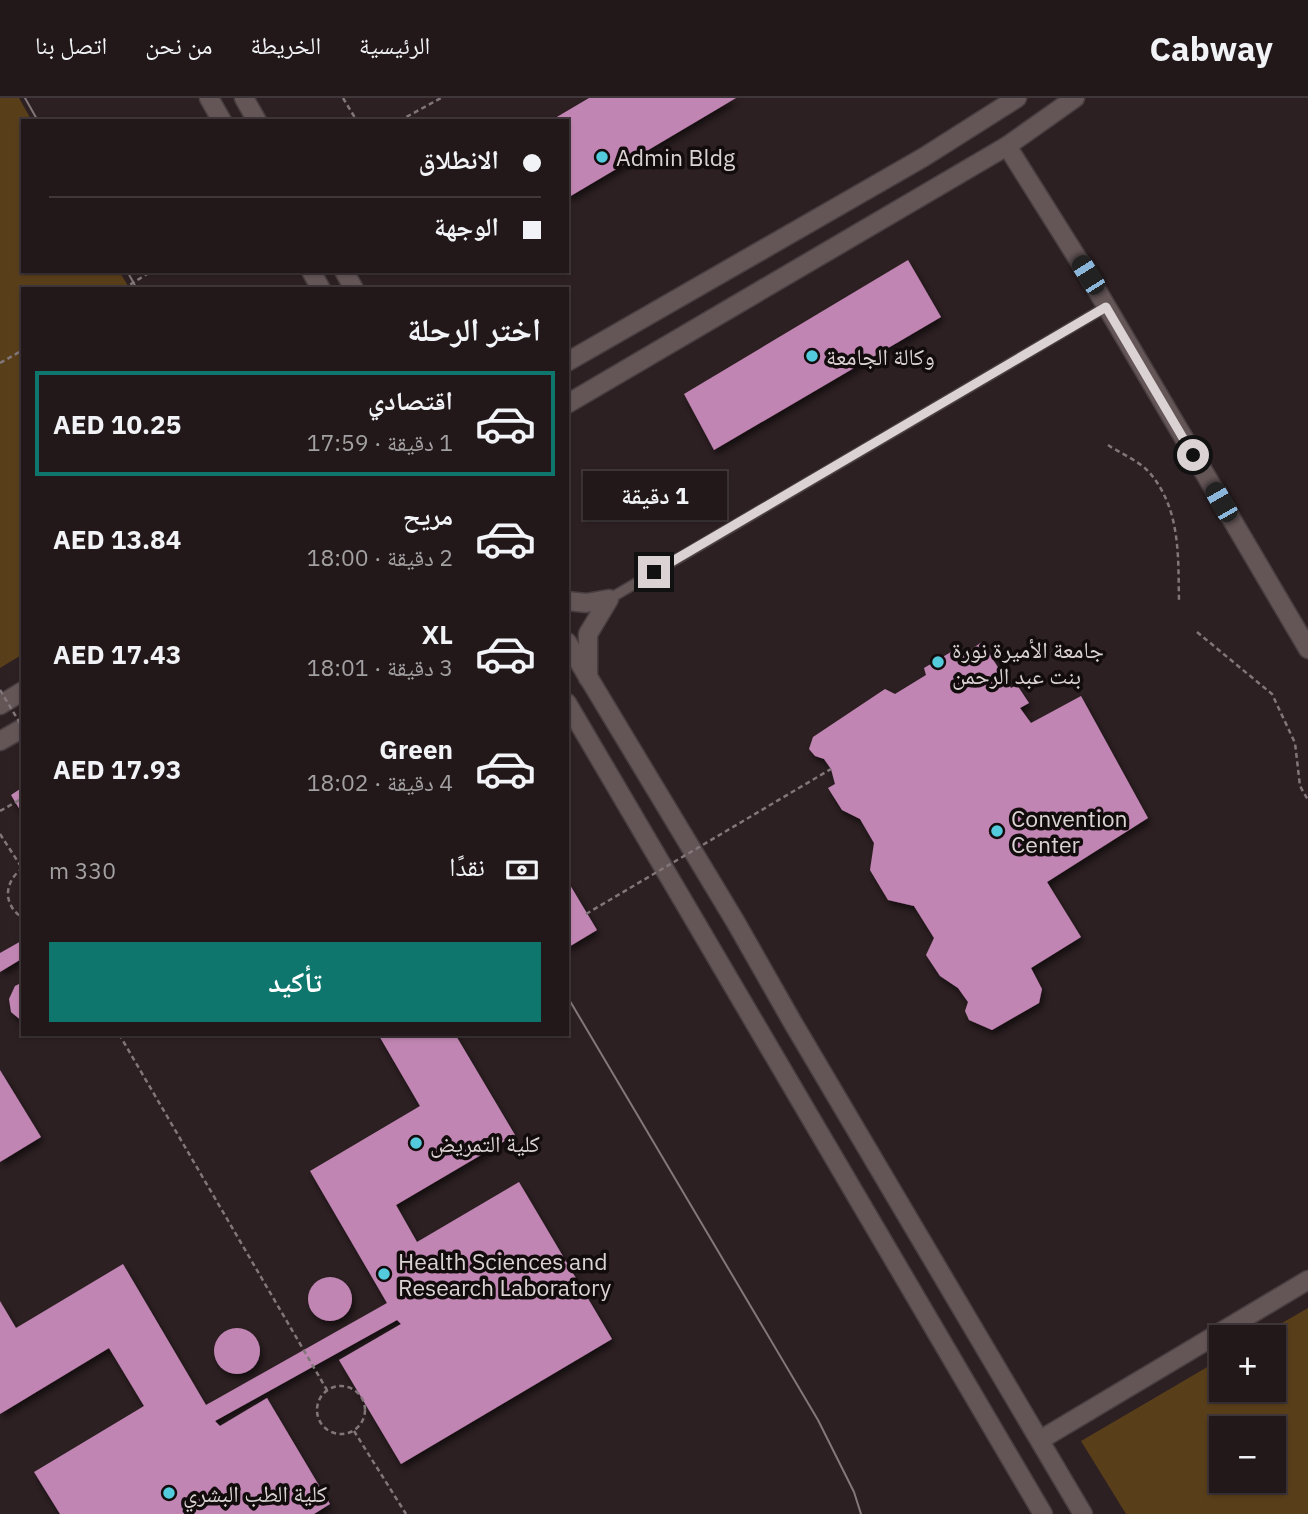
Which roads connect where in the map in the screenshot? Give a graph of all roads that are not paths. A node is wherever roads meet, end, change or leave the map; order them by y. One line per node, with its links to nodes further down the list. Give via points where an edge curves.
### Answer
1 (209, 98): 5 (street)
2 (244, 98): 6 (street)
3 (1017, 98): 9 (street, via 924,157)
4 (1075, 98): 7 (street)
5 (221, 119)
6 (256, 119)
7 (1007, 146): 8 (street); 10 (street)
8 (1106, 307): 11 (lane); 14 (street)
9 (569, 361)
10 (569, 403)
11 (608, 599): 12 (street); 15 (street, via 588,634)
12 (569, 601)
13 (569, 645): 15 (street)
14 (1308, 649)
15 (588, 678): 22 (street)
16 (21, 692): 17 (street)
17 (0, 705)
18 (569, 706): 23 (street)
19 (21, 729): 20 (street)
20 (0, 741)
21 (1308, 1280): 22 (street)
22 (1040, 1440): 24 (street)
23 (1043, 1514)
24 (1083, 1514)

